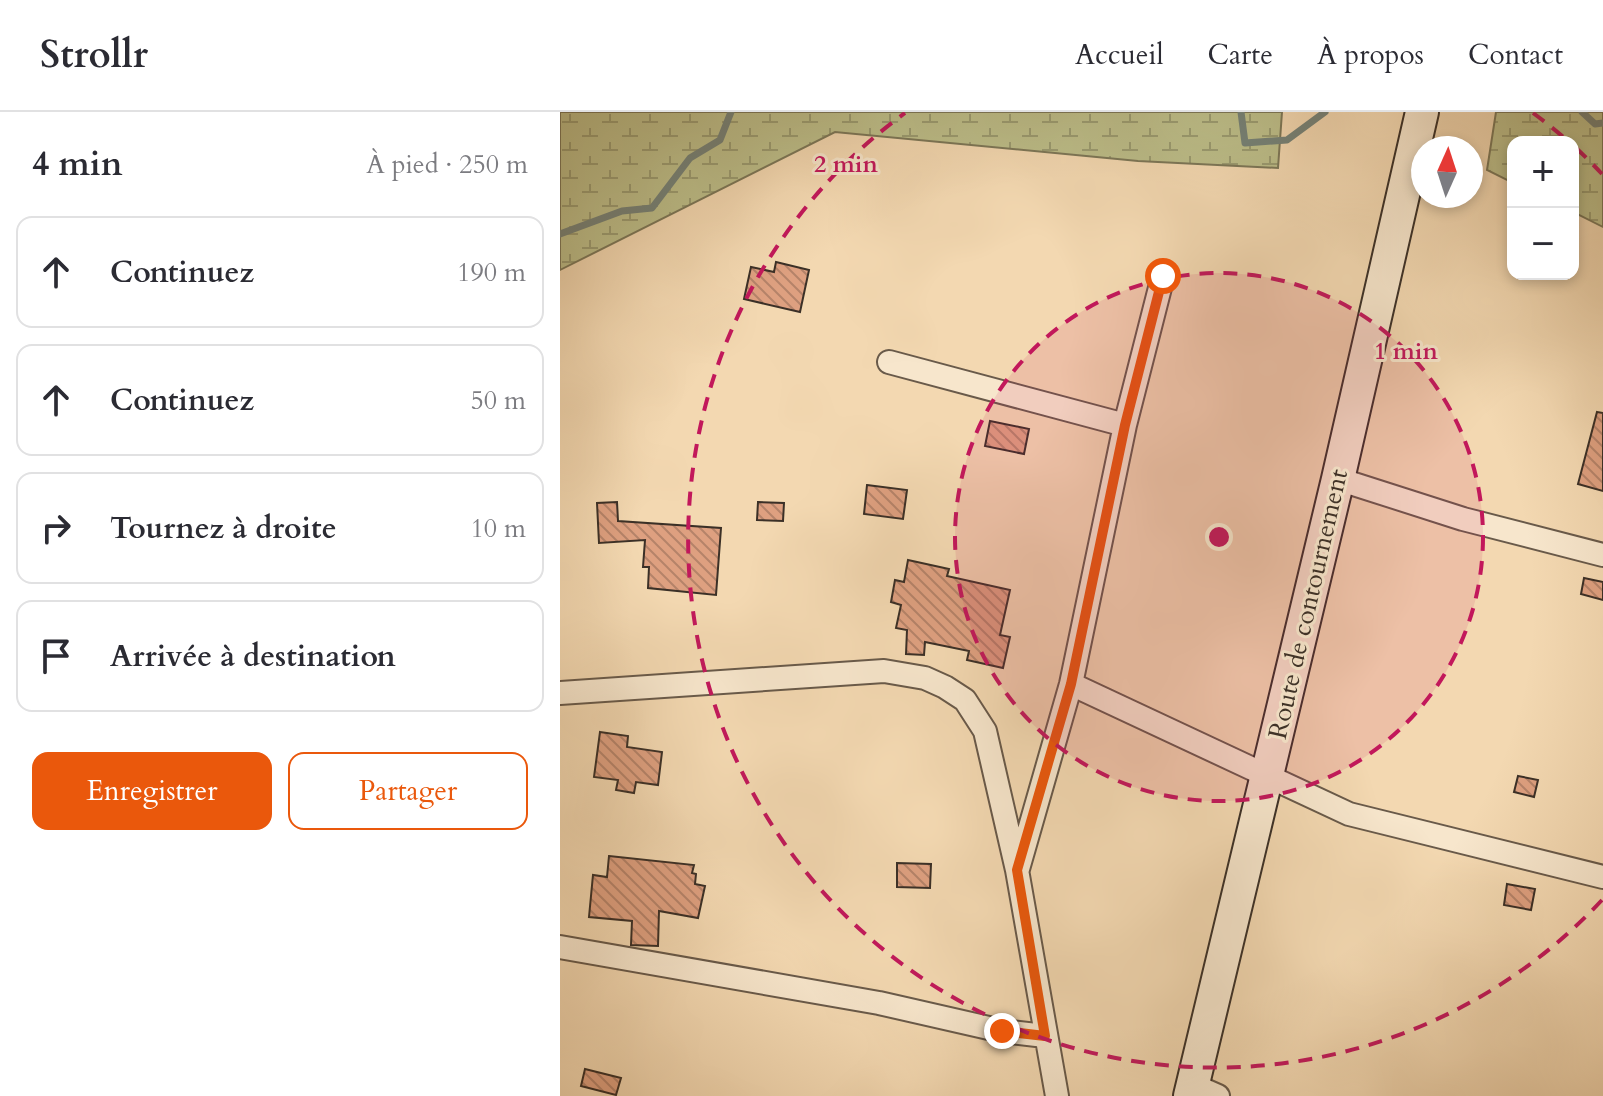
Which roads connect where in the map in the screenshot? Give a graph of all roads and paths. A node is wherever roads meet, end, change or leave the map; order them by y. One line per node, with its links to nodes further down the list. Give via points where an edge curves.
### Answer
1 (1422, 112): 5 (street, Route de contournement)
2 (1163, 276): 4 (street)
3 (889, 362): 4 (street)
4 (1125, 425): 7 (street)
5 (1338, 479): 6 (street); 9 (street, Route de contournement)
6 (1603, 555)
7 (1071, 684): 9 (street); 10 (street)
8 (560, 693): 10 (street, via 884,671 925,678 965,700 985,731)
9 (1267, 776): 11 (street, via 1349,814); 14 (street, Route de contournement)
10 (1017, 870): 13 (street)
11 (1603, 877)
12 (560, 947): 13 (street)
13 (1045, 1036): 15 (street)
14 (1200, 1092)
15 (1057, 1096)

